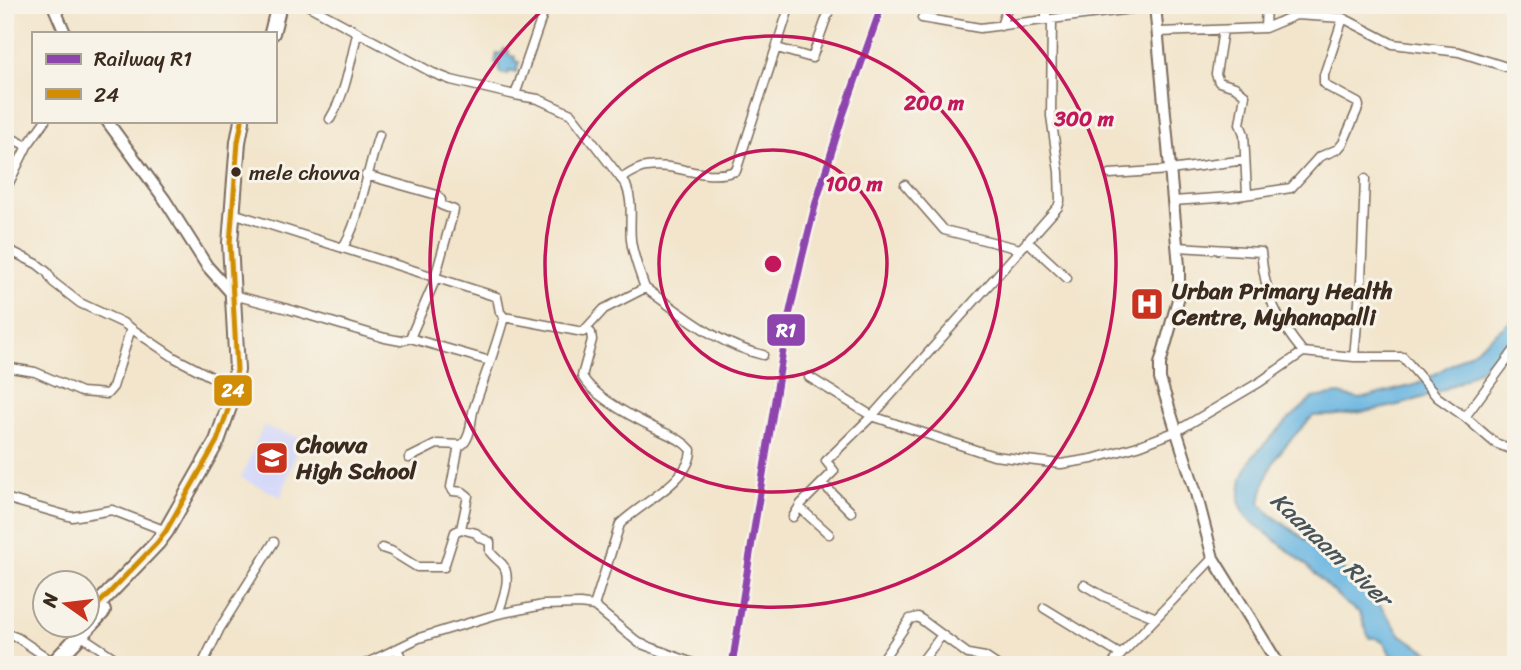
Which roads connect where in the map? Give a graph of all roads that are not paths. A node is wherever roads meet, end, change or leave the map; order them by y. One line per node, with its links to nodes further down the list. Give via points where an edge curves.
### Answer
1 (53, 5): 18 (street)
2 (271, 5): 19 (highway)
3 (279, 5): 20 (highway)
4 (307, 5): 22 (street)
5 (546, 5): 25 (street)
6 (790, 5): 23 (street)
7 (831, 5): 23 (street, via 812,58)
8 (1008, 5): 15 (street)
9 (1046, 5): 14 (street)
10 (1266, 5): 16 (street)
11 (1155, 6): 14 (street); 21 (street)
12 (922, 18): 15 (street, via 980,28)
13 (1343, 18): 16 (street, via 1296,15); 24 (street, via 1393,44 1459,52); 42 (street, via 1324,82 1359,103 1343,144 1319,157 1291,188)
14 (1049, 20): 15 (street); 45 (street, via 1051,116 1060,201)
15 (1001, 26)
16 (1265, 28): 17 (street)
17 (1223, 30): 21 (street); 34 (street, via 1216,74 1219,82 1245,95 1240,124)
18 (65, 32)
19 (264, 32)
20 (272, 32)
21 (1158, 32): 35 (street)
22 (357, 34): 25 (street, via 451,80); 26 (street, via 352,62)
23 (777, 48): 38 (street, via 736,171 704,176 647,167)
24 (1516, 70)
25 (515, 95): 38 (street, via 538,99 571,114)
26 (330, 119)
27 (44, 122): 33 (street)
28 (108, 122): 51 (street)
29 (242, 122): 44 (highway)
30 (248, 122): 44 (highway)
31 (5, 135): 33 (street)
32 (379, 135): 37 (street)
33 (27, 146): 41 (street)
34 (1245, 160): 35 (street); 42 (street)
35 (1170, 170): 36 (street); 43 (street)
36 (1110, 174)
37 (366, 175): 48 (street); 52 (street, via 437,195 441,205 454,209)
38 (621, 179): 54 (street, via 630,194 631,239)
39 (1365, 179): 63 (street)
40 (905, 186): 49 (street, via 944,230)
41 (5, 191)
42 (1247, 194): 43 (street)
43 (1173, 201): 46 (street)
44 (235, 214): 48 (street); 50 (highway)
45 (1027, 240): 49 (street); 53 (street)
46 (1178, 247): 61 (street, via 1261,252 1273,309); 70 (street, via 1179,296 1160,379)
47 (5, 248): 57 (street, via 37,264 80,303)
48 (342, 248): 52 (street)
49 (1020, 248): 68 (street)
50 (232, 264): 51 (street, via 224,269); 55 (highway)
51 (207, 266): 55 (street)
52 (435, 277): 56 (street, via 497,297); 59 (street)
53 (1067, 278)
54 (645, 288): 58 (street, via 604,309); 62 (street, via 727,344)
55 (233, 295): 59 (street, via 385,338); 67 (highway, via 237,370)
56 (504, 317): 58 (street, via 578,332); 64 (street)
57 (131, 328): 65 (street, via 107,394 81,392 35,372); 67 (street, via 175,358)
58 (587, 329): 89 (street, via 592,340 582,376 586,385 691,450 682,473 620,524)
59 (410, 338): 64 (street)
60 (1516, 348): 69 (street)
61 (1303, 352): 63 (street); 70 (street)
62 (762, 355)
63 (1354, 357): 69 (street, via 1403,357 1437,397)
64 (491, 360): 72 (street, via 468,439)
65 (5, 367)
66 (809, 377): 68 (street)
67 (233, 388): 71 (highway)
68 (872, 416): 70 (street, via 994,456 1061,464 1092,459); 75 (street, via 825,461 834,471)
69 (1465, 417): 73 (street, via 1495,443)
70 (1178, 431): 85 (street)
71 (217, 441): 81 (highway); 88 (highway, via 214,460 170,537)
72 (459, 444): 74 (street, via 437,444); 80 (street, via 451,487 468,496)
73 (1516, 451)
74 (409, 458)
75 (822, 483): 77 (street); 78 (street)
76 (5, 498): 81 (street, via 72,517 112,510)
77 (799, 507): 79 (street); 82 (street)
78 (851, 512)
79 (793, 517)
80 (461, 529): 84 (street, via 453,535 444,567 417,567); 91 (street, via 489,542 490,552 505,566)
81 (166, 531): 87 (highway)
82 (829, 534)
83 (274, 542): 101 (street)
84 (382, 548)
85 (1213, 558): 92 (street); 109 (street)
86 (1084, 585): 92 (street)
87 (102, 601)
88 (102, 606)
89 (594, 606): 91 (street, via 543,605); 104 (street, via 639,643)
90 (1044, 608): 98 (street)
91 (498, 614): 97 (street)
92 (1154, 617): 98 (street)
93 (5, 633): 99 (street)
94 (942, 635): 105 (street, via 918,617 910,619); 106 (street); 107 (street, via 968,654)
95 (69, 638): 99 (highway)
96 (88, 638): 100 (street)
97 (397, 649): 102 (street); 103 (street)
98 (1121, 655): 108 (street)
99 (46, 662)
100 (125, 665)
101 (202, 665)
102 (363, 665)
103 (405, 665)
104 (698, 665)
105 (879, 665)
106 (919, 665)
107 (997, 665)
108 (1111, 665)
109 (1279, 665)

